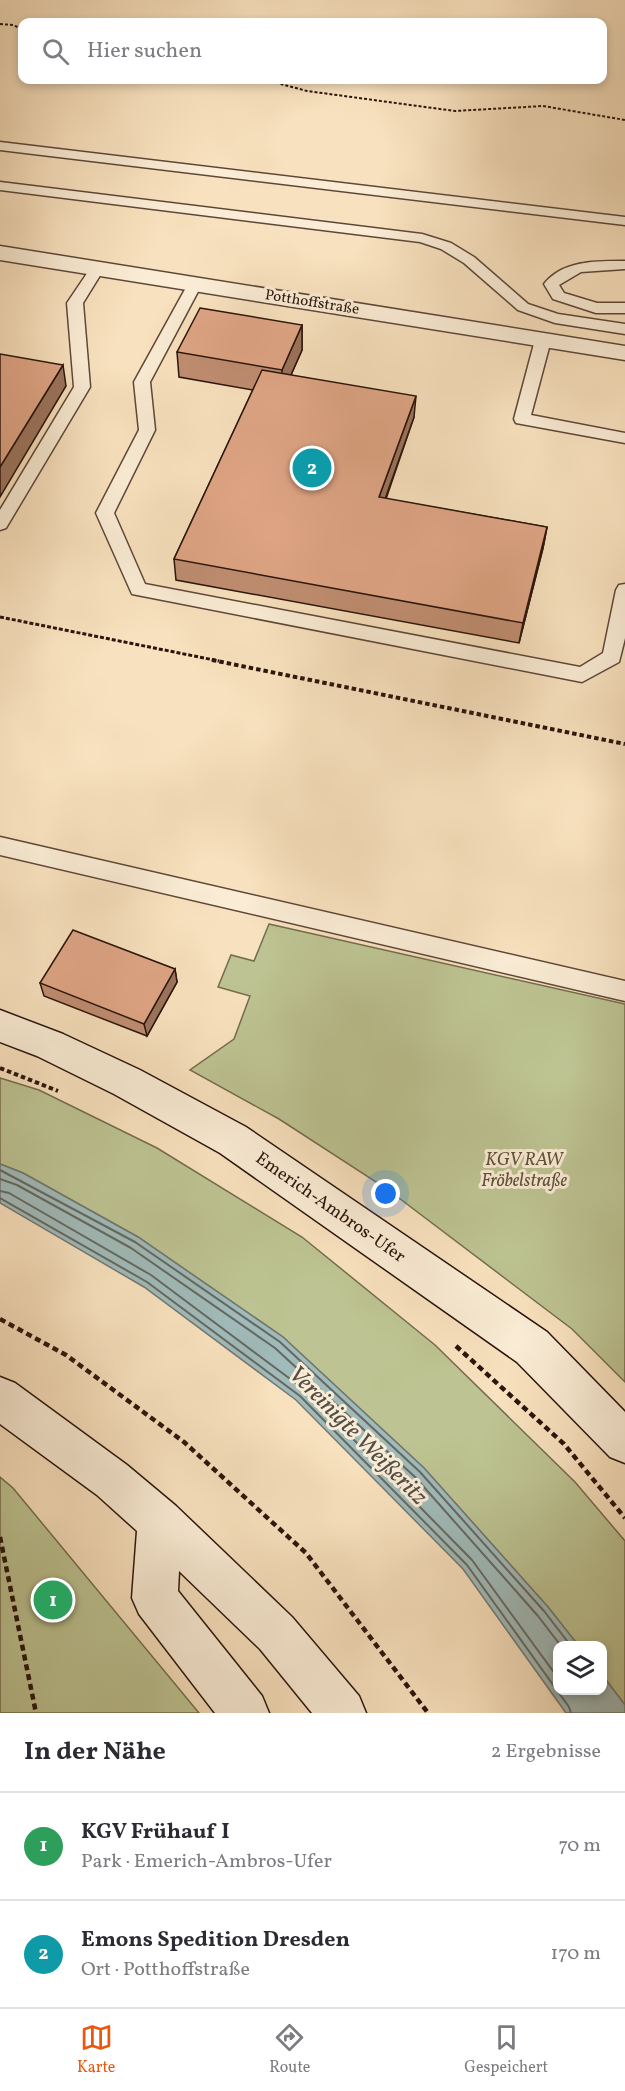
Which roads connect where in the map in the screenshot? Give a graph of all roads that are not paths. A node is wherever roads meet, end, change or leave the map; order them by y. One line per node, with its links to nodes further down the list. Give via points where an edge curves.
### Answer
1 (0, 146): 3 (lane)
2 (0, 186): 9 (lane, via 422,238 469,260 523,307 555,318)
3 (625, 220)
4 (0, 254): 6 (main road, Potthoffstraße)
5 (625, 265): 8 (lane, via 586,266 564,273 551,284 558,296 567,299 596,308)
6 (97, 269): 7 (main road, Potthoffstraße); 13 (lane, via 75,303 82,387)
7 (195, 284): 10 (main road, Potthoffstraße); 14 (lane, via 142,382 147,430 105,513 138,589 582,675 612,657)
8 (625, 308)
9 (625, 328)
10 (543, 340): 11 (main road, Potthoffstraße); 12 (lane, via 522,419)
11 (625, 353)
12 (625, 438)
13 (0, 524)
14 (625, 590)
15 (0, 846): 16 (lane)
16 (625, 991)
17 (0, 1026): 19 (main road, Emerich-Ambros-Ufer, via 127,1082 232,1140 532,1347)
18 (0, 1398): 20 (main road, via 112,1480)
19 (625, 1442)
20 (160, 1522): 21 (main road, via 155,1598); 22 (main road, via 276,1632)
21 (245, 1713)
22 (342, 1713)

